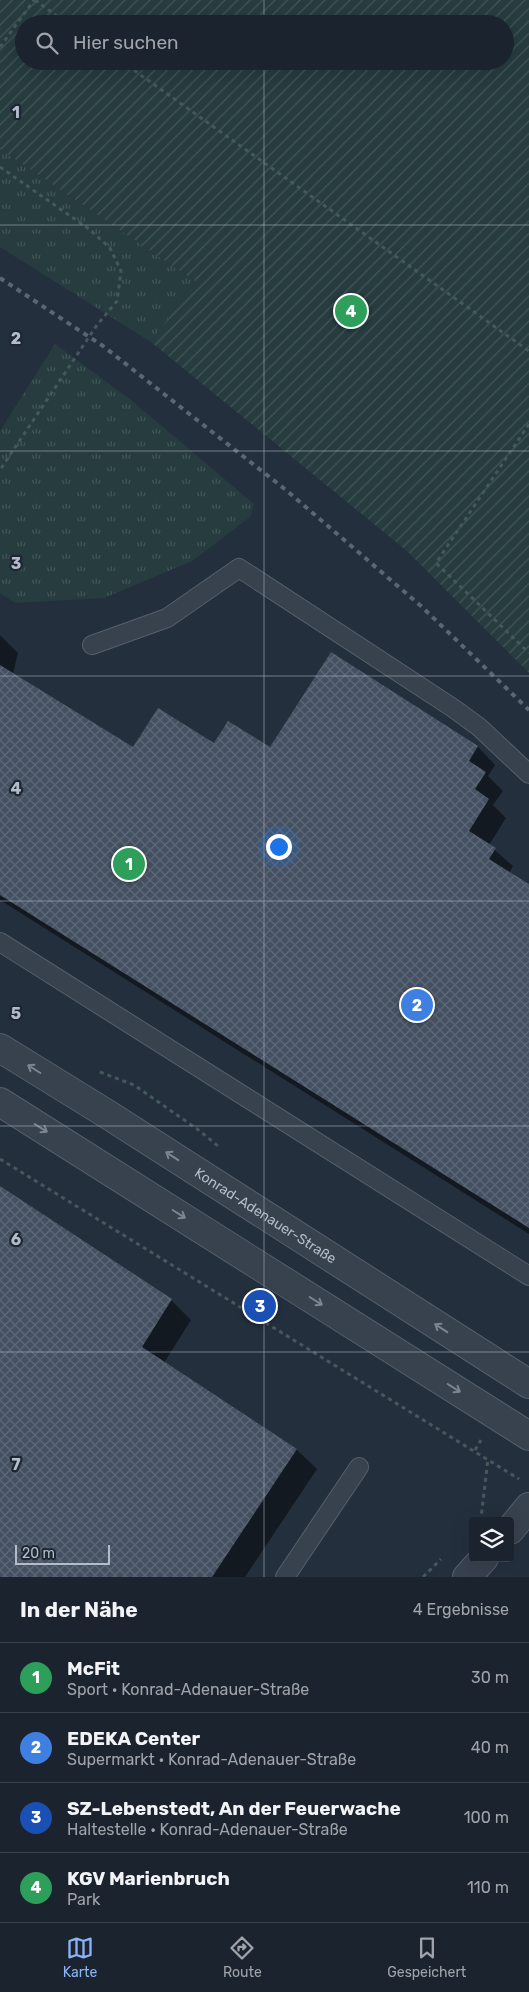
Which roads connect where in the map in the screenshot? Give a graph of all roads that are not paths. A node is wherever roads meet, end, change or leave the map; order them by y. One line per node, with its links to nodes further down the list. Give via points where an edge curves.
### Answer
1 (92, 645): 2 (lane, via 167,618 239,568 453,708 479,727)
2 (529, 774)
3 (0, 942): 6 (lane)
4 (0, 1048): 7 (street, Konrad-Adenauer-Straße, one-way to 4)
5 (0, 1102): 8 (street, one-way to 8)
6 (529, 1276)
7 (529, 1384)
8 (529, 1436)
9 (359, 1467): 13 (lane)
10 (529, 1507): 11 (street)
11 (514, 1525)
12 (480, 1562): 14 (street)
13 (286, 1577)
14 (467, 1577)

